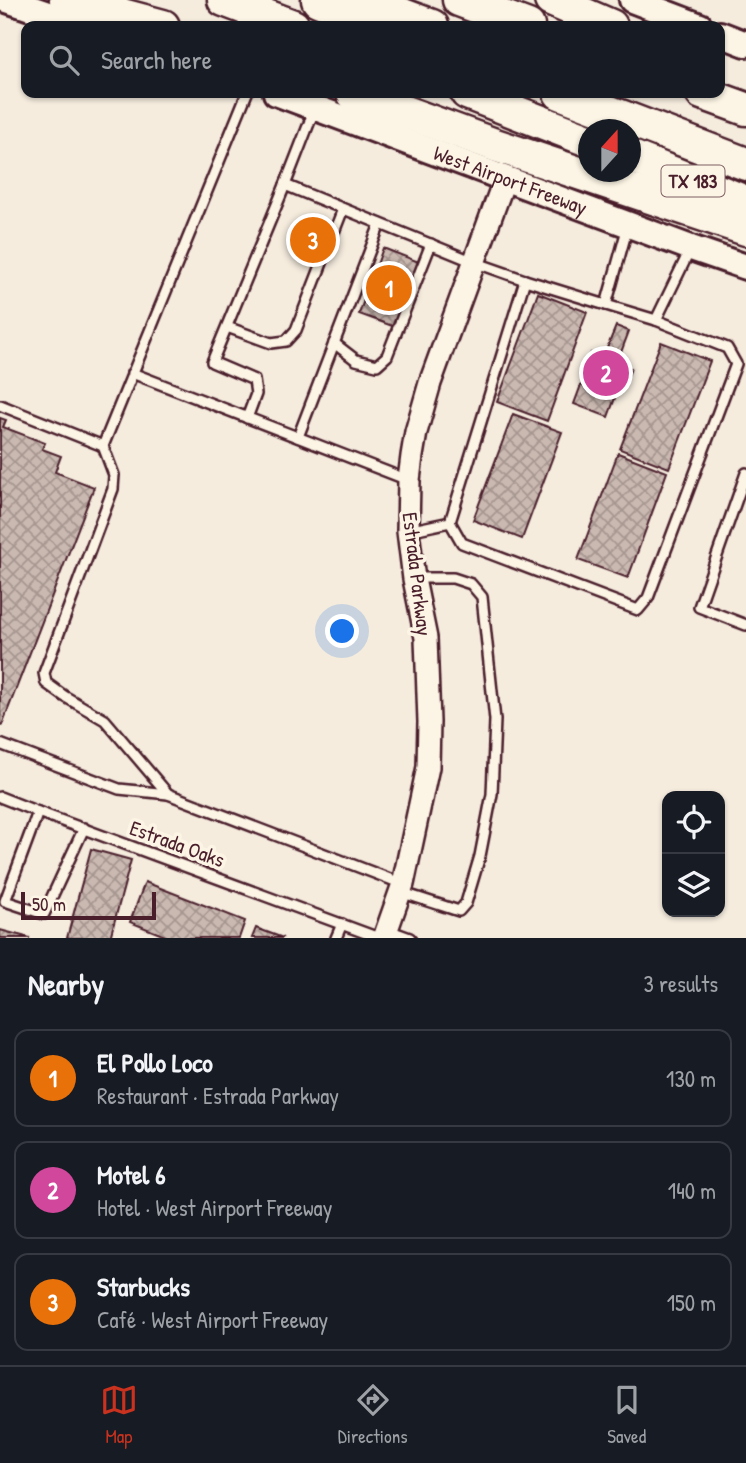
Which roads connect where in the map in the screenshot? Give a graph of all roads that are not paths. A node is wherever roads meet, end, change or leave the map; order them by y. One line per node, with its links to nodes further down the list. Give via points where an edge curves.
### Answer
1 (7, 0): 9 (main road)
2 (66, 0): 10 (highway)
3 (224, 0): 11 (highway)
4 (318, 0): 12 (highway)
5 (363, 0): 13 (highway)
6 (459, 0): 14 (highway)
7 (551, 0): 15 (highway)
8 (648, 3): 16 (main road)
9 (68, 21)
10 (144, 21)
11 (280, 21)
12 (373, 21)
13 (419, 21)
14 (515, 21)
15 (599, 21)
16 (689, 21)
17 (725, 36): 18 (main road)
18 (746, 44)
19 (725, 87): 27 (highway)
20 (245, 98): 52 (lane)
21 (291, 98): 28 (main road, West Airport Freeway)
22 (367, 98): 42 (highway)
23 (480, 98): 30 (highway)
24 (573, 98): 34 (highway)
25 (619, 98): 31 (highway)
26 (716, 98): 29 (highway)
27 (746, 103)
28 (315, 106): 35 (main road, West Airport Freeway); 36 (lane)
29 (746, 109)
30 (578, 136)
31 (746, 146)
32 (641, 160): 37 (highway)
33 (641, 160): 38 (highway, TX 183)
34 (746, 164)
35 (505, 178): 41 (main road, West Airport Freeway); 45 (street, Estrada Parkway)
36 (285, 186): 39 (lane); 50 (lane)
37 (746, 189)
38 (746, 202)
39 (342, 209): 40 (lane); 50 (lane, via 296,330 286,341 271,343)
40 (380, 224): 43 (lane); 51 (lane)
41 (628, 224): 44 (main road, West Airport Freeway); 48 (lane)
42 (746, 229)
43 (431, 244): 45 (lane); 51 (lane, via 387,356 377,365 356,360)
44 (691, 248): 46 (main road, West Airport Freeway); 49 (lane)
45 (474, 261): 47 (lane); 58 (street, Estrada Parkway, via 422,408)
46 (746, 267)
47 (526, 280): 48 (lane); 59 (lane)
48 (606, 305): 49 (lane)
49 (656, 320): 59 (lane, via 727,348 736,364 648,598 638,610 462,543)
50 (227, 327): 54 (lane, via 212,362 254,380 256,394)
51 (334, 343): 55 (lane)
52 (132, 373): 54 (lane); 56 (lane)
53 (0, 405): 56 (lane)
54 (247, 418): 55 (lane)
55 (298, 437): 58 (lane)
56 (103, 446): 64 (lane, via 114,475 113,489 44,673 46,683 105,720)
57 (746, 473): 62 (lane, via 699,607)
58 (409, 480): 60 (street, Estrada Parkway)
59 (450, 522): 60 (lane)
60 (408, 531): 61 (street, Estrada Parkway)
61 (414, 579): 68 (street, Estrada Parkway, via 426,638 428,767); 68 (lane, via 453,578 471,584 482,597 495,732 492,794 466,903 459,911)
62 (746, 625)
63 (0, 744): 64 (lane, via 119,789)
64 (168, 794): 68 (lane)
65 (0, 797): 66 (lane, Estrada Oaks)
66 (38, 812): 67 (lane, Estrada Oaks); 67 (lane, via 5,901 44,914)
67 (83, 828): 69 (lane, Estrada Oaks)
68 (402, 888): 70 (street, Estrada Parkway)
69 (342, 923): 70 (lane, Estrada Oaks); 71 (lane)
70 (383, 935): 72 (lane, Estrada Oaks)
71 (336, 938)
72 (410, 938)

